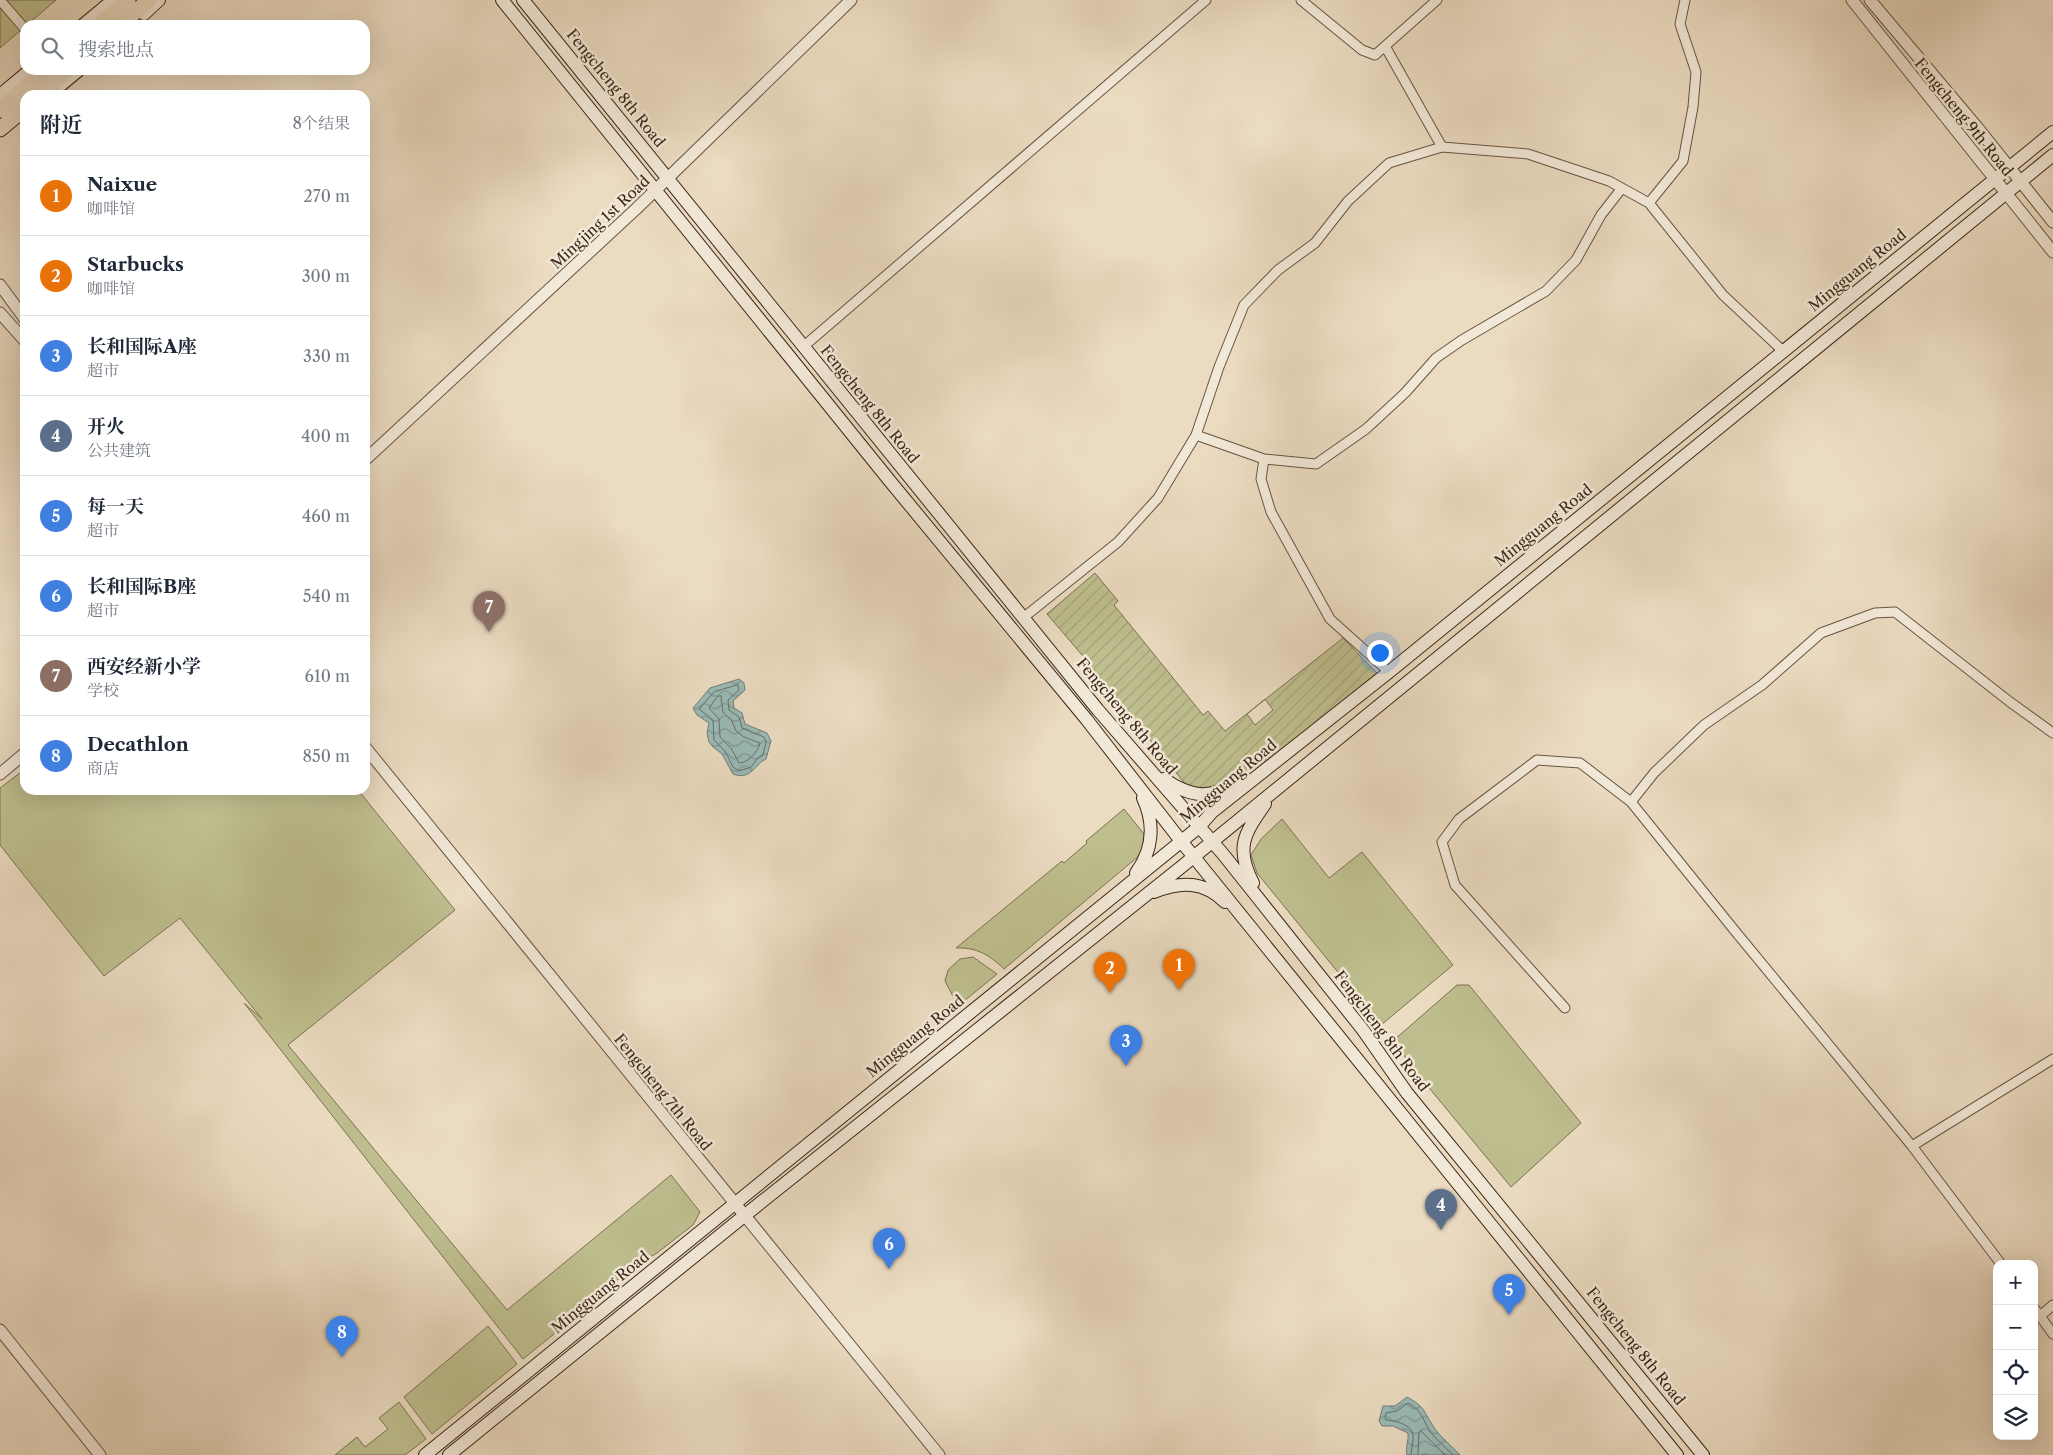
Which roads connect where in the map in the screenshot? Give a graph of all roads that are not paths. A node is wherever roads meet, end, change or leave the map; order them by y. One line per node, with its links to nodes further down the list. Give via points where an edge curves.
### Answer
1 (0, 0): 19 (street)
2 (113, 0): 15 (main road)
3 (128, 0): 16 (highway)
4 (149, 0): 17 (highway)
5 (159, 0): 18 (main road)
6 (502, 0): 43 (main road)
7 (523, 0): 39 (main road, Fengcheng 8th Road)
8 (851, 0): 39 (street, Mingjing 1st Road)
9 (1206, 0): 52 (street)
10 (1301, 0): 20 (street, via 1362,50 1375,55)
11 (1437, 0): 20 (street)
12 (1685, 0): 45 (street, via 1680,24 1696,72 1693,107 1683,161)
13 (1852, 0): 40 (street, Fengcheng 9th Road)
14 (1870, 0): 38 (street, Fengcheng 9th Road)
15 (89, 20)
16 (105, 20)
17 (126, 20)
18 (137, 20)
19 (20, 23)
20 (1385, 46): 36 (street)
21 (24, 75): 29 (main road)
22 (40, 75): 25 (highway)
23 (62, 75): 26 (highway)
24 (73, 75): 27 (main road)
25 (23, 90)
26 (46, 90)
27 (56, 90)
28 (20, 93): 30 (highway)
29 (0, 95)
30 (0, 110)
31 (20, 112): 33 (highway)
32 (20, 121): 35 (main road)
33 (0, 129)
34 (2053, 132): 38 (main road, Mingguang Road)
35 (0, 138)
36 (1442, 147): 42 (street, via 1528,154); 54 (street, via 1390,163 1348,201 1315,243 1278,270 1244,305)
37 (2053, 155): 41 (main road)
38 (2009, 168): 40 (main road, Mingguang Road); 41 (street, Fengcheng 9th Road)
39 (669, 178): 43 (street, Mingjing 1st Road); 52 (main road, Fengcheng 8th Road)
40 (1995, 179): 44 (street, Fengcheng 9th Road); 53 (main road, Mingguang Road)
41 (2020, 182): 44 (main road); 46 (street, Fengcheng 9th Road)
42 (1622, 188): 45 (street); 56 (street, via 1601,215 1576,260 1546,291 1436,358 1366,429 1316,464)
43 (656, 190): 55 (street, Mingjing 1st Road); 65 (main road)
44 (2006, 194): 47 (street, Fengcheng 9th Road); 66 (main road)
45 (1649, 203): 53 (street, via 1723,295)
46 (2053, 222)
47 (2053, 252)
48 (0, 285): 49 (street)
49 (20, 312)
50 (0, 313): 51 (street)
51 (20, 335)
52 (803, 347): 57 (main road, Fengcheng 8th Road)
53 (1784, 351): 58 (main road, Mingguang Road)
54 (1196, 435): 56 (street); 57 (street, via 1158,498 1118,542)
55 (370, 455)
56 (1264, 459): 58 (street, via 1261,478 1271,512 1330,619)
57 (1023, 618): 62 (main road, Fengcheng 8th Road)
58 (1388, 672): 64 (main road, Mingguang Road)
59 (2053, 734): 67 (street, via 1895,612 1875,613 1821,633 1762,684 1704,725 1654,773)
60 (370, 753): 79 (street, Fengcheng 7th Road)
61 (20, 757): 63 (street)
62 (1147, 766): 64 (main road, via 1178,789 1198,794 1216,794); 68 (main road, Fengcheng 8th Road)
63 (0, 774)
64 (1258, 775): 68 (main road, Mingguang Road, via 1212,812)
65 (1132, 778): 69 (main road); 72 (main road, via 1145,804 1152,835 1149,851)
66 (1273, 792): 70 (main road); 74 (main road, via 1251,823 1242,848 1245,868)
67 (1632, 802): 76 (street, via 1580,763 1537,760 1459,819 1442,842 1455,885); 78 (street)
68 (1199, 827): 69 (main road, Mingguang Road); 70 (main road, Fengcheng 8th Road)
69 (1182, 841): 71 (main road); 72 (main road, Mingguang Road)
70 (1212, 841): 71 (main road); 74 (main road, Fengcheng 8th Road)
71 (1194, 856): 73 (main road); 75 (main road)
72 (1126, 886): 79 (main road, Mingguang Road)
73 (1139, 900): 75 (main road, via 1166,887 1200,886 1221,898); 80 (main road)
74 (1266, 908): 92 (main road, Fengcheng 8th Road, via 1363,1030 1407,1092)
75 (1249, 923): 91 (main road)
76 (1565, 1008)
77 (2053, 1059): 78 (street)
78 (1912, 1146): 81 (street)
79 (734, 1204): 80 (street, Fengcheng 7th Road); 88 (main road, Mingguang Road)
80 (744, 1216): 89 (main road); 90 (street, Fengcheng 7th Road)
81 (1998, 1260)
82 (2053, 1306): 84 (street)
83 (2038, 1313): 84 (street)
84 (2040, 1316): 86 (street)
85 (0, 1330): 87 (street)
86 (2053, 1334)
87 (100, 1455)
88 (425, 1455)
89 (449, 1455)
90 (939, 1455)
91 (1677, 1455)
92 (1703, 1455)

